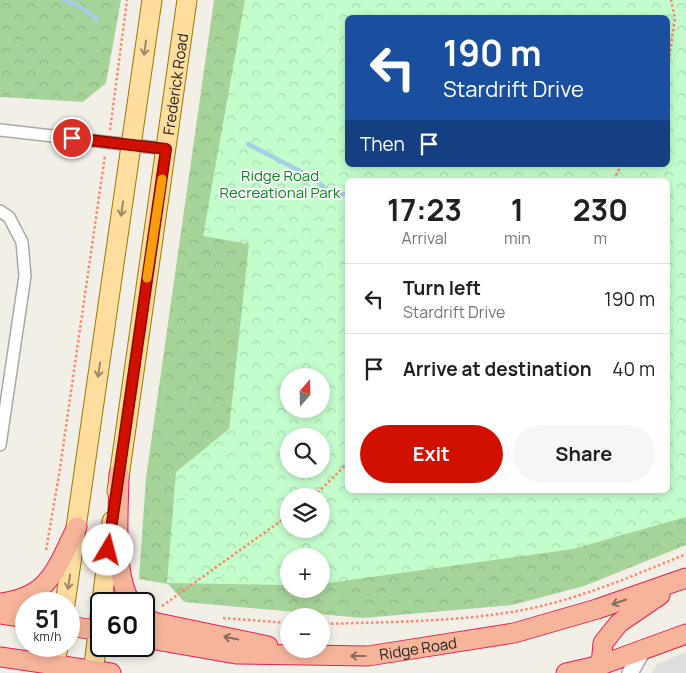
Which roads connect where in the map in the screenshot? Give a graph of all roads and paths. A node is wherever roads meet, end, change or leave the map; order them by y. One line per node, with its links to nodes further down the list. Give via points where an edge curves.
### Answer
1 (127, 0): 6 (path)
2 (152, 0): 8 (main road, one-way to 8)
3 (187, 0): 9 (main road, Frederick Road)
4 (671, 0): 5 (path, via 675,18)
5 (670, 52)
6 (111, 120)
7 (0, 130): 8 (street)
8 (131, 144): 9 (street); 17 (main road, one-way to 17)
9 (166, 149): 14 (main road, Frederick Road)
10 (103, 167): 19 (path)
11 (0, 211): 12 (street, via 8,217 22,242 25,276)
12 (0, 445)
13 (345, 466): 15 (path)
14 (119, 474): 22 (main road, Frederick Road); 23 (highway, via 120,569)
15 (322, 488)
16 (280, 521): 25 (path)
17 (77, 526): 21 (main road, one-way to 21); 24 (highway, via 53,575 40,590 24,598)
18 (686, 554): 33 (path, via 580,595 524,610 464,618)
19 (45, 556)
20 (684, 579): 39 (highway, Ridge Road, one-way to 39, via 514,633 368,656); 43 (highway, via 618,623 602,642)
21 (67, 592)
22 (102, 592)
23 (125, 592)
24 (0, 603)
25 (161, 607): 26 (path); 27 (path)
26 (155, 609)
27 (166, 609)
28 (0, 614): 29 (highway)
29 (15, 616)
30 (218, 618): 32 (path)
31 (155, 622): 36 (highway, one-way to 31)
32 (280, 622)
33 (330, 624)
34 (686, 634): 37 (highway)
35 (155, 640): 38 (highway, Ridge Road, via 236,654)
36 (280, 648)
37 (643, 650): 43 (highway); 46 (street)
38 (280, 655)
39 (330, 655)
40 (0, 657): 42 (highway)
41 (99, 657): 44 (main road, Frederick Road)
42 (56, 661): 44 (highway)
43 (601, 669): 45 (highway)
44 (99, 672)
45 (566, 673)
46 (630, 673)

